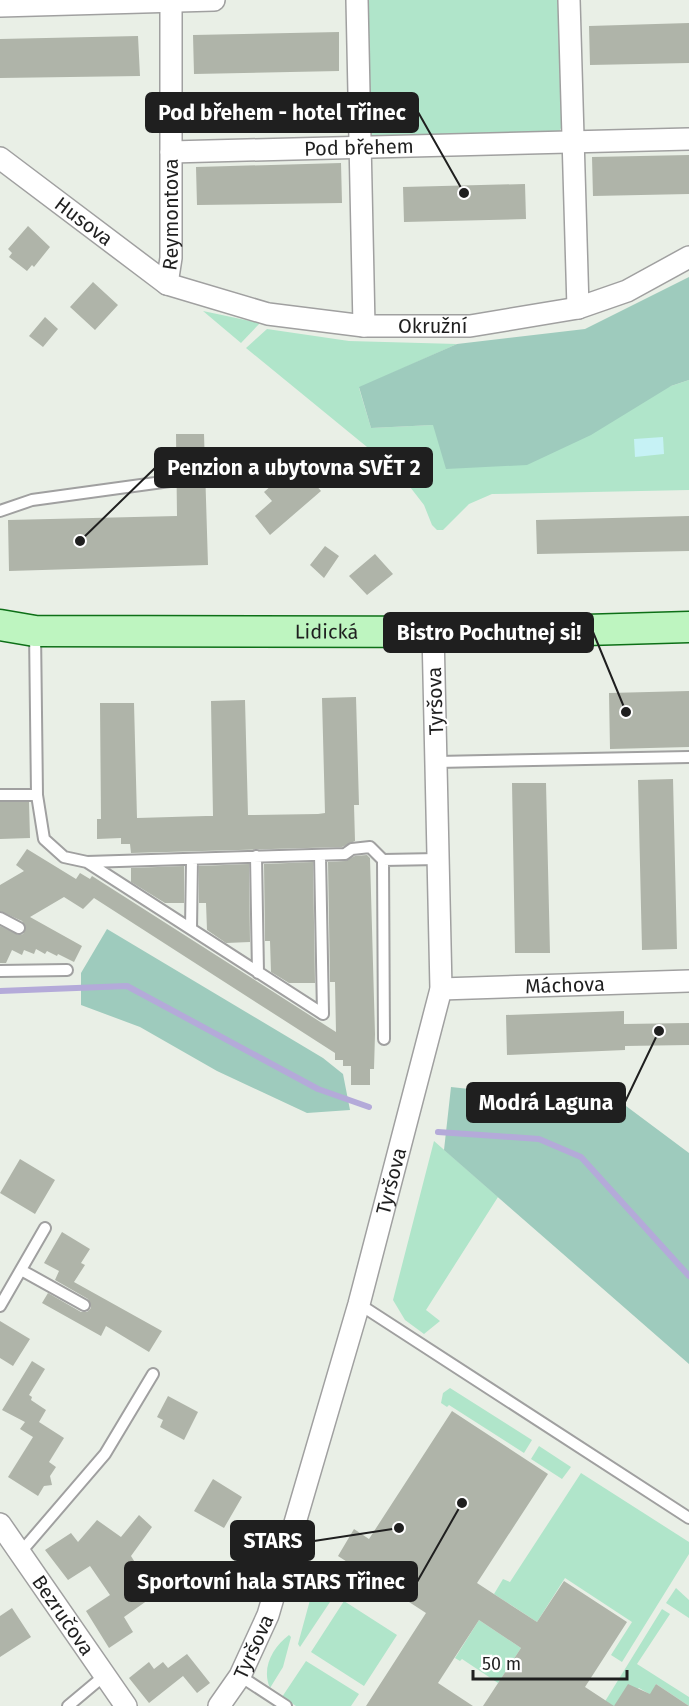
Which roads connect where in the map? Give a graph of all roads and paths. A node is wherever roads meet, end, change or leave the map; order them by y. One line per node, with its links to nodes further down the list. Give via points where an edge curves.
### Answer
1 (214, 0): 4 (street)
2 (357, 0): 8 (street)
3 (569, 0): 7 (street)
4 (171, 1): 5 (street); 9 (street, Reymontova)
5 (0, 6)
6 (689, 139): 7 (street, Pod břehem)
7 (573, 142): 8 (street, Pod břehem); 13 (street)
8 (360, 148): 9 (street, Pod břehem); 14 (street)
9 (171, 152): 12 (street, Reymontova, via 171,258)
10 (0, 158): 12 (street, Husova)
11 (689, 257): 13 (street, Okružní, via 627,291)
12 (167, 284): 14 (street, Okružní, via 268,314)
13 (578, 308): 14 (street, Okružní, via 470,326)
14 (364, 326)
15 (170, 481): 16 (lane, via 32,500)
16 (0, 511)
17 (0, 625): 19 (street, Lidická)
18 (689, 627): 20 (street, Lidická)
19 (34, 631): 20 (street, Lidická); 24 (lane)
20 (433, 632): 22 (street, Tyršova)
21 (689, 757): 22 (lane)
22 (437, 762): 28 (street, Tyršova)
23 (0, 795): 24 (lane)
24 (37, 795): 30 (lane, via 44,840 64,857)
25 (320, 855): 26 (lane); 29 (lane, via 370,847); 36 (lane, via 323,1014)
26 (255, 856): 27 (lane); 36 (lane)
27 (192, 859): 30 (lane); 33 (lane)
28 (438, 859): 29 (lane); 38 (street, Tyršova)
29 (383, 860): 39 (lane)
30 (87, 861): 33 (lane)
31 (0, 918): 32 (lane)
32 (19, 928)
33 (191, 929): 36 (lane)
34 (67, 970): 35 (lane)
35 (0, 971)
36 (258, 973)
37 (689, 981): 38 (street, Máchova)
38 (441, 989): 42 (street, Tyršova)
39 (384, 1039)
40 (45, 1228): 41 (lane)
41 (21, 1270): 43 (lane); 44 (lane)
42 (360, 1304): 46 (lane); 50 (street, Tyršova, via 268,1615)
43 (84, 1305)
44 (0, 1306)
45 (153, 1374): 48 (lane, via 105,1454)
46 (689, 1518)
47 (0, 1524): 48 (street, Bezručova)
48 (20, 1553): 49 (street, Bezručova)
49 (105, 1675): 51 (lane); 52 (street, Bezručova)
50 (240, 1676): 53 (street, Tyršova); 54 (lane)
51 (68, 1706)
52 (126, 1706)
53 (219, 1706)
54 (286, 1706)

